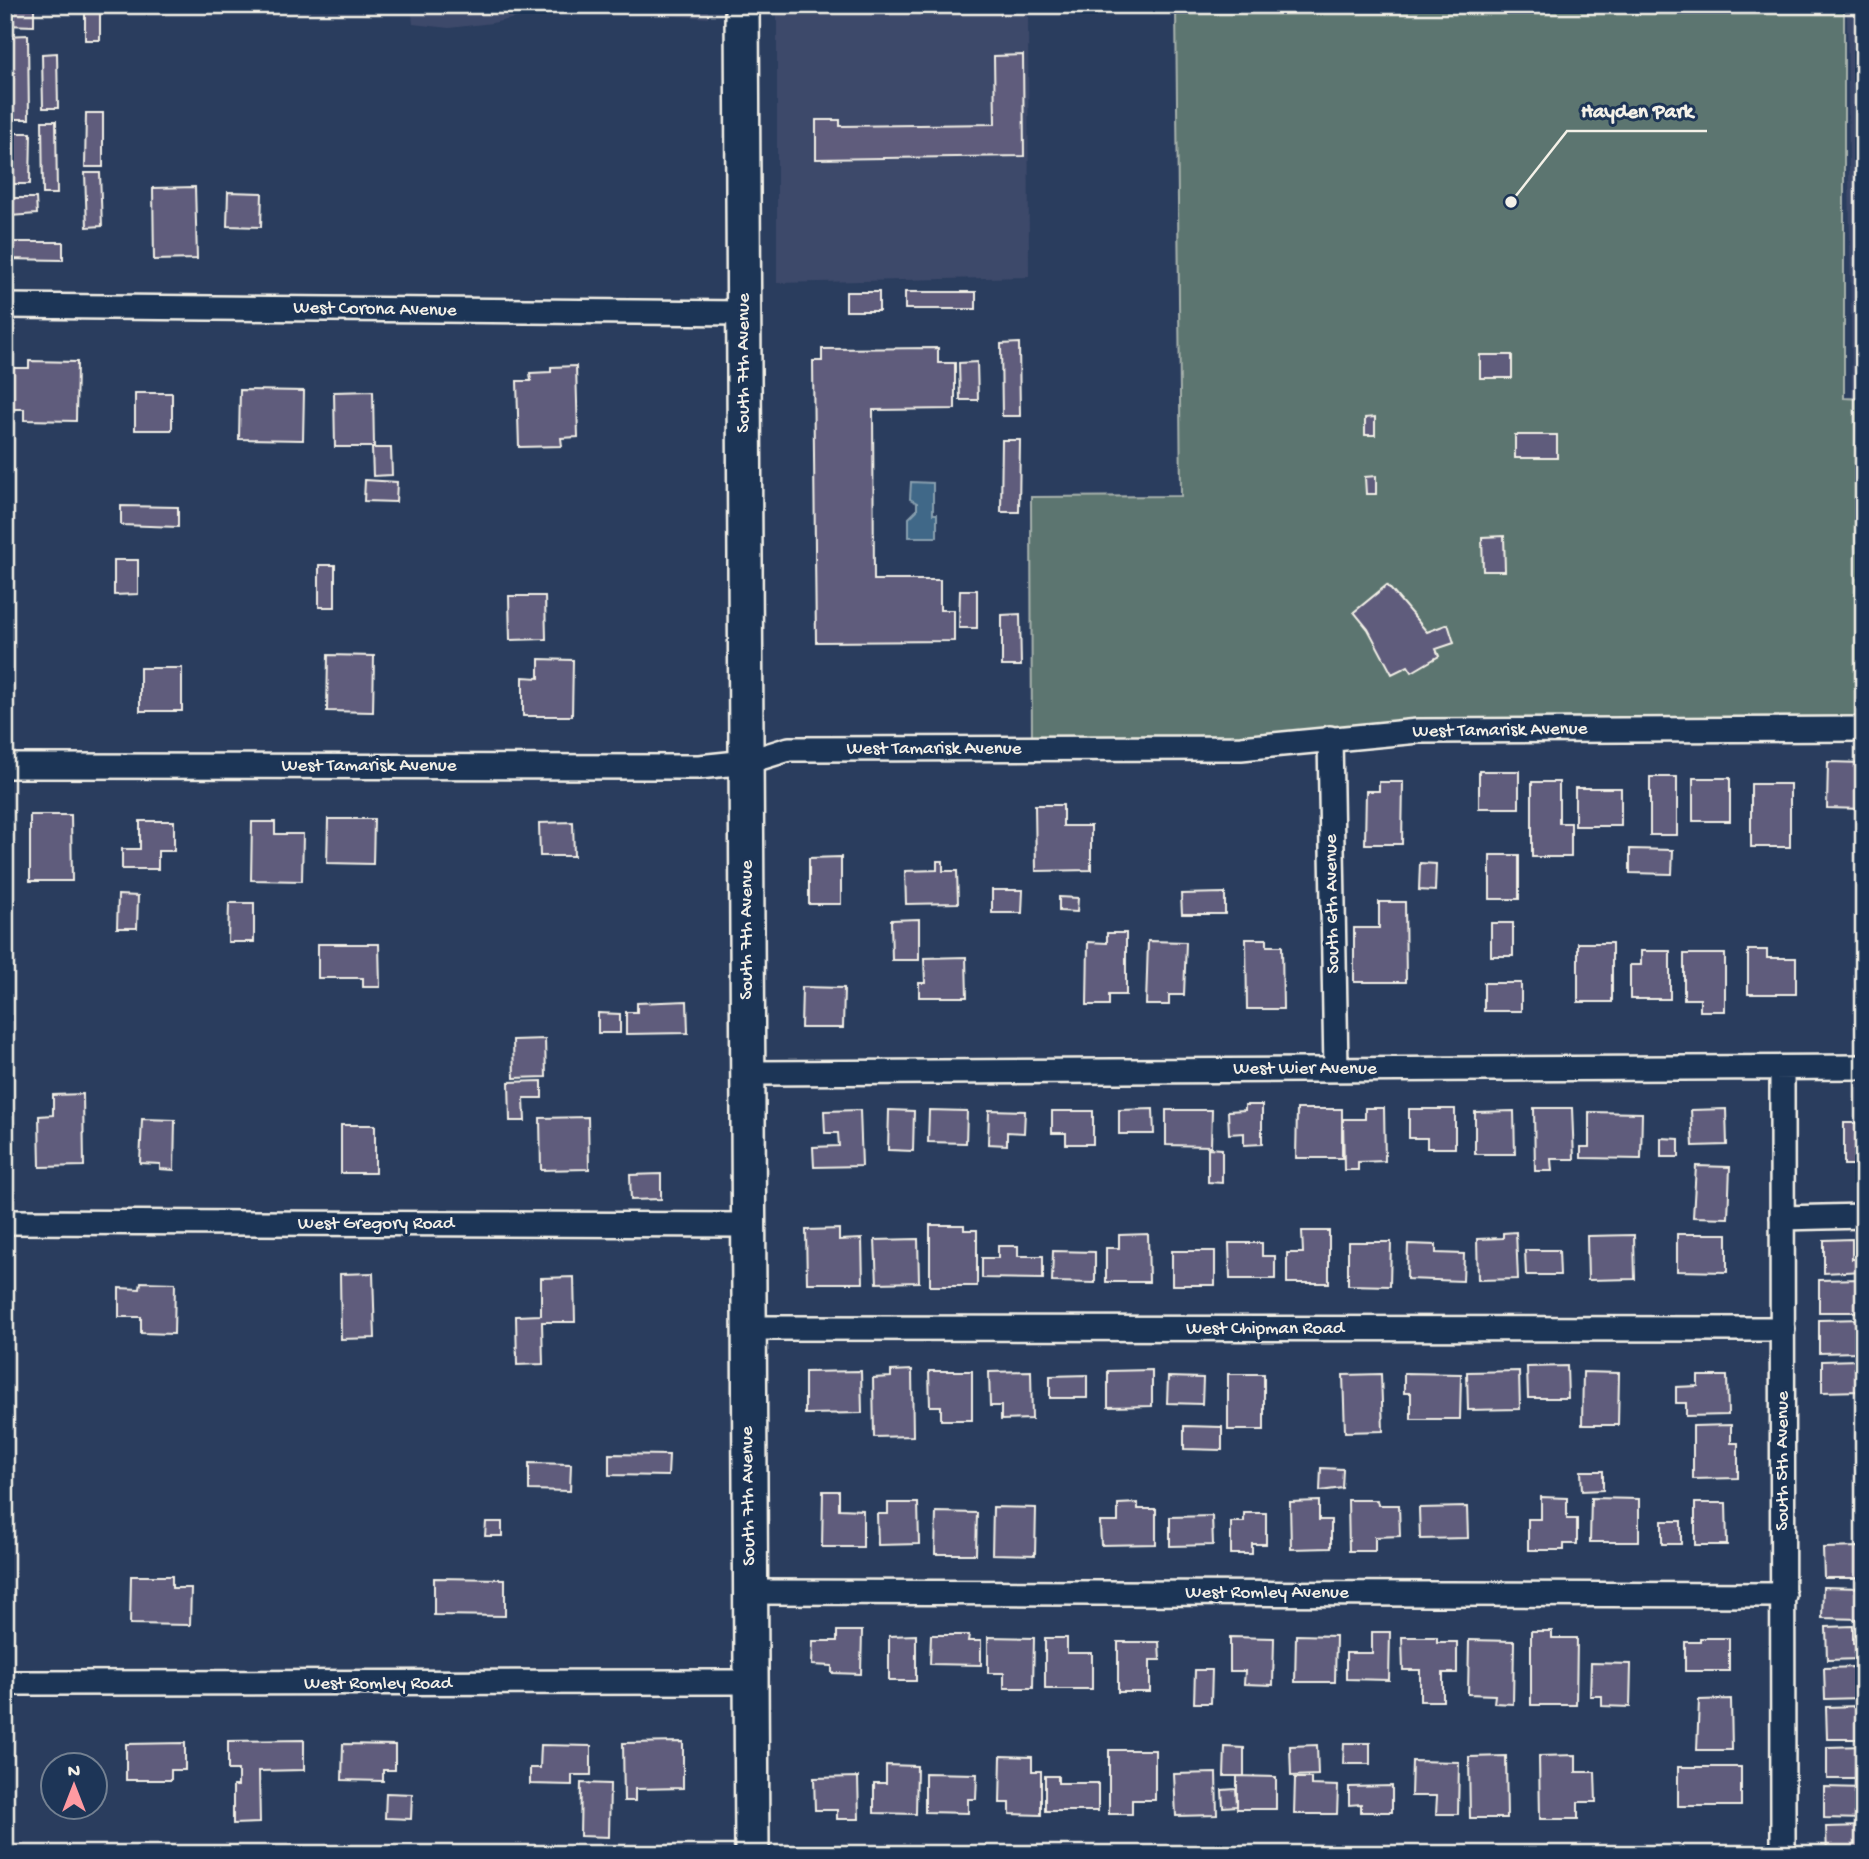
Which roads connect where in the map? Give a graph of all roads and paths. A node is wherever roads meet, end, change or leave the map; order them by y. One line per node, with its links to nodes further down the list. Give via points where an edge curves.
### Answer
1 (742, 5): 3 (main road, South 7th Avenue)
2 (5, 306): 3 (street, West Corona Avenue)
3 (744, 313): 6 (main road, South 7th Avenue)
4 (1864, 729): 5 (street, West Tamarisk Avenue, via 1418,731)
5 (1330, 738): 6 (street, West Tamarisk Avenue, via 1241,748 789,749); 10 (street, South 6th Avenue)
6 (747, 762): 7 (street, West Tamarisk Avenue, via 590,768); 11 (main road, South 7th Avenue)
7 (5, 766)
8 (1864, 1067): 9 (street, West Wier Avenue)
9 (1782, 1068): 10 (street, West Wier Avenue); 13 (street, South 5th Avenue)
10 (1336, 1069): 11 (street, West Wier Avenue)
11 (746, 1073): 15 (main road, South 7th Avenue)
12 (1864, 1216): 13 (street)
13 (1782, 1218): 17 (street, South 5th Avenue)
14 (5, 1222): 15 (street, West Gregory Road)
15 (747, 1225): 16 (main road, South 7th Avenue)
16 (748, 1328): 17 (street, West Chipman Road); 18 (main road, South 7th Avenue)
17 (1783, 1329): 19 (street, South 5th Avenue)
18 (750, 1592): 19 (street, West Romley Avenue); 20 (main road, South 7th Avenue)
19 (1784, 1595): 23 (street, South 5th Avenue)
20 (750, 1682): 21 (street, West Romley Road); 22 (main road, South 7th Avenue)
21 (5, 1683)
22 (752, 1854)
23 (1783, 1854)

